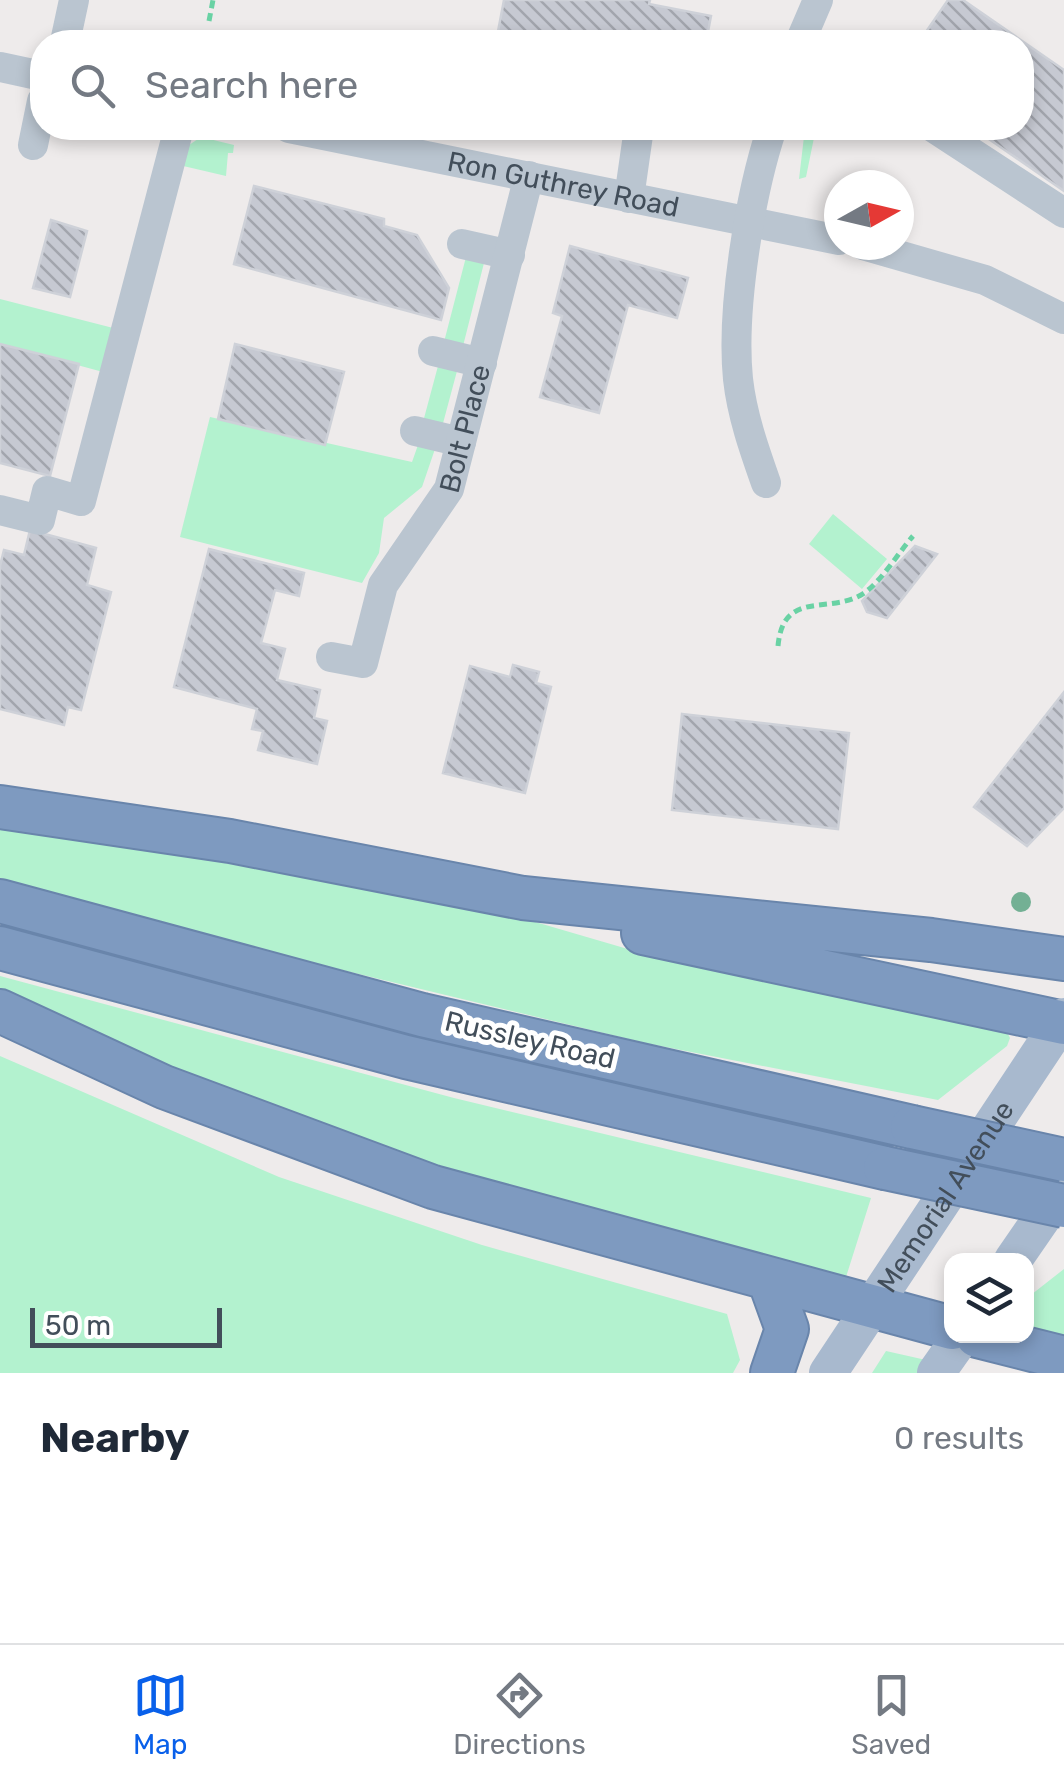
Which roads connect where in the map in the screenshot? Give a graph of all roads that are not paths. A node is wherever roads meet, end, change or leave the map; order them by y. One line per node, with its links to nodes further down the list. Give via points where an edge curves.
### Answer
1 (74, 0): 3 (street)
2 (818, 0): 4 (street)
3 (68, 30)
4 (807, 30)
5 (0, 67): 6 (street)
6 (30, 73)
7 (34, 140): 13 (street)
8 (176, 140): 28 (street, via 81,501 47,491 40,520)
9 (349, 140): 14 (street, Ron Guthrey Road)
10 (637, 140): 15 (street)
11 (769, 140): 17 (street)
12 (952, 140): 16 (street)
13 (33, 145)
14 (529, 176): 15 (street, Ron Guthrey Road); 20 (street, Bolt Place)
15 (628, 198): 17 (street, Ron Guthrey Road)
16 (1064, 213)
17 (752, 219): 18 (street, Ron Guthrey Road); 27 (street, via 737,357 748,429)
18 (824, 236)
19 (462, 244): 20 (street)
20 (510, 255): 24 (street, Bolt Place)
21 (914, 260): 22 (street, via 985,280)
22 (1064, 319)
23 (434, 351): 24 (street)
24 (482, 364): 26 (street, Bolt Place)
25 (415, 432): 26 (street)
26 (461, 442): 29 (street, Bolt Place, via 449,489 383,585 363,663)
27 (766, 483)
28 (0, 510)
29 (331, 656)
30 (0, 807): 31 (highway, via 230,841)
31 (523, 898): 34 (highway); 36 (highway, via 674,942)
32 (0, 901): 37 (highway, Russley Road, bridge, via 422,1015)
33 (0, 948): 39 (highway, Russley Road, bridge, via 406,1057)
34 (1064, 959)
35 (0, 1012): 41 (highway, via 164,1087 380,1168)
36 (1063, 1021): 42 (main road, Memorial Avenue)
37 (1064, 1160)
38 (1064, 1186): 40 (main road)
39 (1064, 1206)
40 (1019, 1253)
41 (770, 1282): 42 (highway); 47 (highway, via 787,1329)
42 (872, 1306): 43 (highway); 48 (main road, Memorial Avenue)
43 (944, 1326)
44 (957, 1343): 49 (main road)
45 (1005, 1343): 46 (highway)
46 (1064, 1358)
47 (772, 1373)
48 (828, 1373)
49 (936, 1373)

